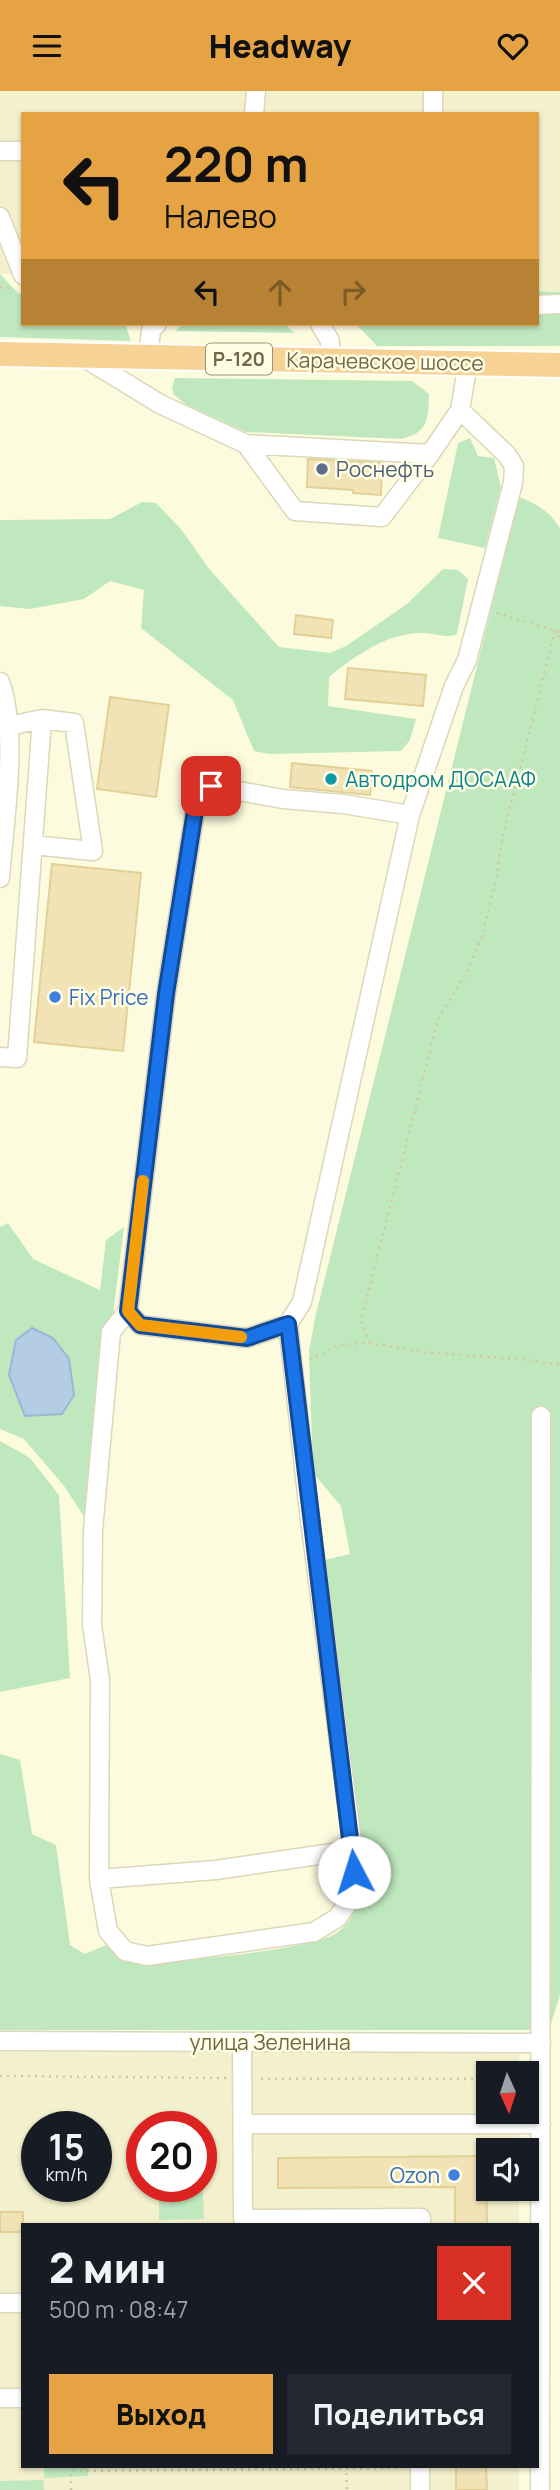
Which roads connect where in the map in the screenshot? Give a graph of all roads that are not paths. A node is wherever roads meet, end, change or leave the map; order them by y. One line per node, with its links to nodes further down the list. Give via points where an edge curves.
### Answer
1 (256, 91): 3 (street)
2 (433, 91): 4 (street)
3 (254, 112)
4 (433, 112)
5 (0, 151): 6 (street)
6 (21, 151)
7 (0, 217): 8 (street)
8 (21, 270)
9 (560, 304): 10 (street)
10 (539, 305)
11 (151, 326): 15 (street)
12 (321, 326): 16 (street, via 330,341)
13 (0, 354): 14 (highway, Карачевское шоссе / Р-120)
14 (80, 355): 15 (highway, Карачевское шоссе / Р-120); 20 (street, via 160,404)
15 (148, 357): 16 (highway, Карачевское шоссе / Р-120)
16 (330, 360): 17 (highway, Карачевское шоссе / Р-120)
17 (468, 363): 18 (highway, Карачевское шоссе / Р-120); 19 (street)
18 (560, 365)
19 (460, 409): 21 (street); 25 (street, via 507,455 514,466 513,484 467,660)
20 (246, 444): 21 (street); 21 (street, via 295,512 382,517)
21 (430, 454)
22 (0, 682): 24 (street, via 9,715)
23 (42, 719): 24 (street); 26 (street); 26 (street, via 74,723 93,851)
24 (6, 736): 27 (street)
25 (410, 815): 30 (street, via 211,786 197,798 166,994); 31 (street, via 302,1302)
26 (33, 849): 27 (street); 29 (street, via 17,1058)
27 (2, 851): 28 (street)
28 (0, 878)
29 (0, 1057)
30 (128, 1311): 31 (street, via 140,1325 247,1338); 34 (street, via 111,1332 93,1530 92,1625 100,1680)
31 (288, 1324): 33 (street)
32 (541, 1416): 37 (street)
33 (353, 1850): 34 (street, via 216,1870); 34 (street, via 355,1893 337,1918 314,1931 147,1956 125,1951 108,1931)
34 (99, 1879)
35 (0, 2041): 36 (street, улица Зеленина)
36 (242, 2042): 37 (street, улица Зеленина); 38 (street)
37 (541, 2043): 39 (street)
38 (243, 2124): 39 (street); 40 (street, via 243,2219)
39 (541, 2124): 44 (street)
40 (365, 2221): 41 (street, via 421,2218)
41 (421, 2223)
42 (0, 2303): 43 (street)
43 (21, 2303)
44 (539, 2308)
45 (0, 2398): 46 (street)
46 (21, 2398)
47 (539, 2445): 50 (street)
48 (420, 2468): 49 (street)
49 (420, 2490)
50 (540, 2490)

